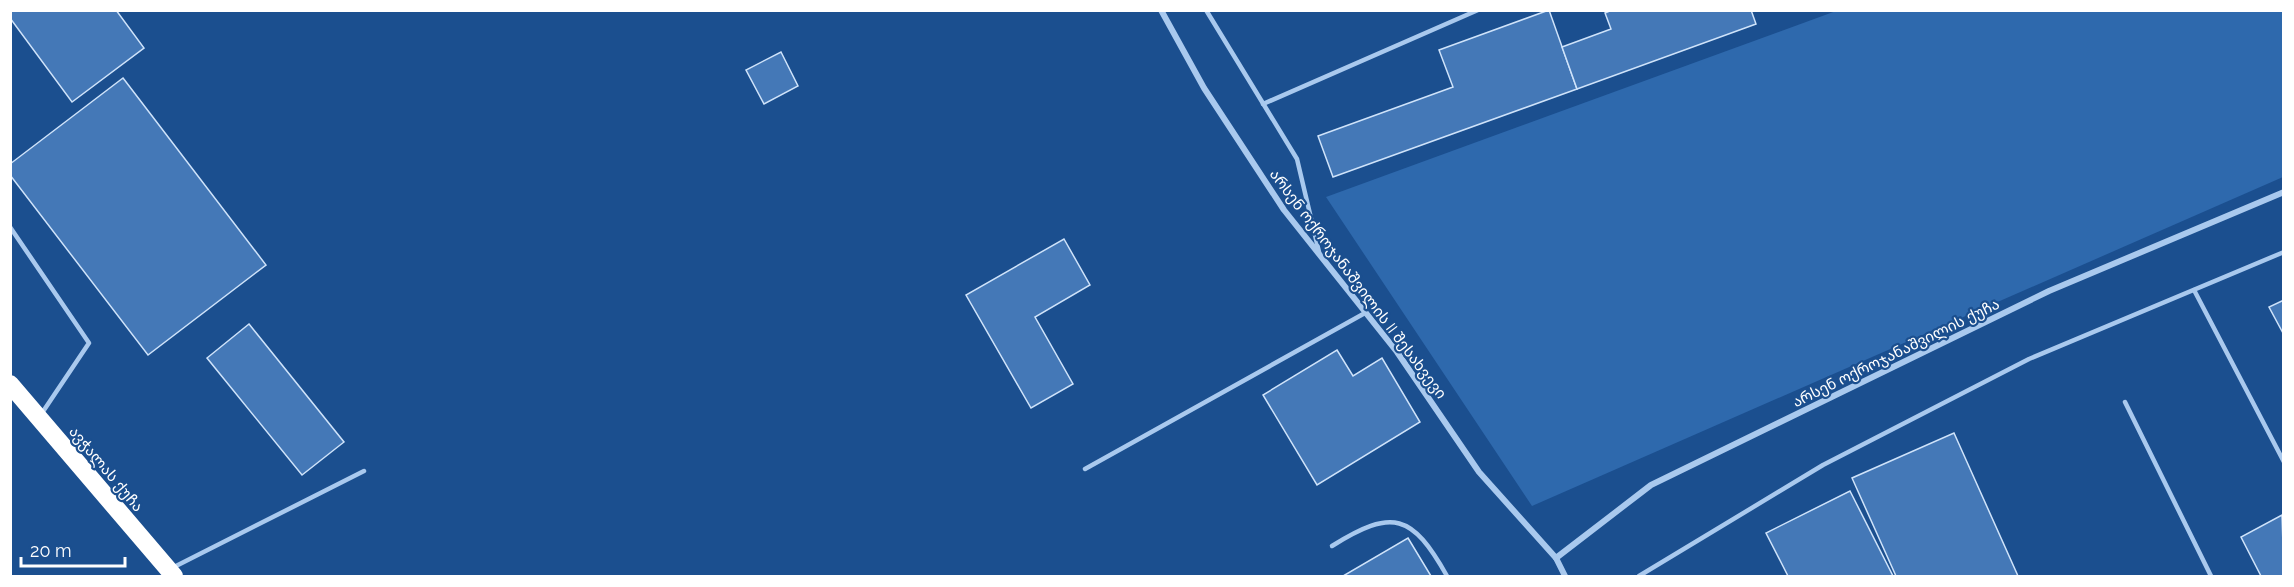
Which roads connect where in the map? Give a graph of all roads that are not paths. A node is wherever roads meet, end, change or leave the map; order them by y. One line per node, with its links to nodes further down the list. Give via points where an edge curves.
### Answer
1 (1161, 10): 8 (street, არსენ ოქროჯანაშვილის II შესახვევი, via 1204,88 1284,210)
2 (1478, 10): 4 (lane)
3 (1206, 11): 4 (lane)
4 (1263, 104): 8 (lane, via 1297,159)
5 (2283, 192): 18 (street, არსენ ოქროჯანაშვილის ქუჩა, via 2049,291 1651,485)
6 (10, 227): 13 (lane, via 89,343)
7 (2283, 252): 9 (lane)
8 (1320, 255): 10 (street, არსენ ოქროჯანაშვილის II შესახვევი)
9 (2194, 290): 14 (lane); 22 (lane, via 2008,369 1823,465)
10 (1365, 313): 15 (lane); 18 (street, არსენ ოქროჯანაშვილის II შესახვევი, via 1397,352 1479,472)
11 (10, 384): 13 (highway, ავჭალას ქუჩა)
12 (2126, 402): 23 (lane)
13 (39, 417): 19 (highway, ავჭალას ქუჩა)
14 (2283, 462)
15 (1085, 469)
16 (364, 471): 19 (lane)
17 (1332, 546): 20 (lane, via 1363,527 1396,522 1417,533)
18 (1556, 558): 21 (street)
19 (171, 573)
20 (1447, 576)
21 (1565, 576)
22 (1639, 576)
23 (2211, 576)

